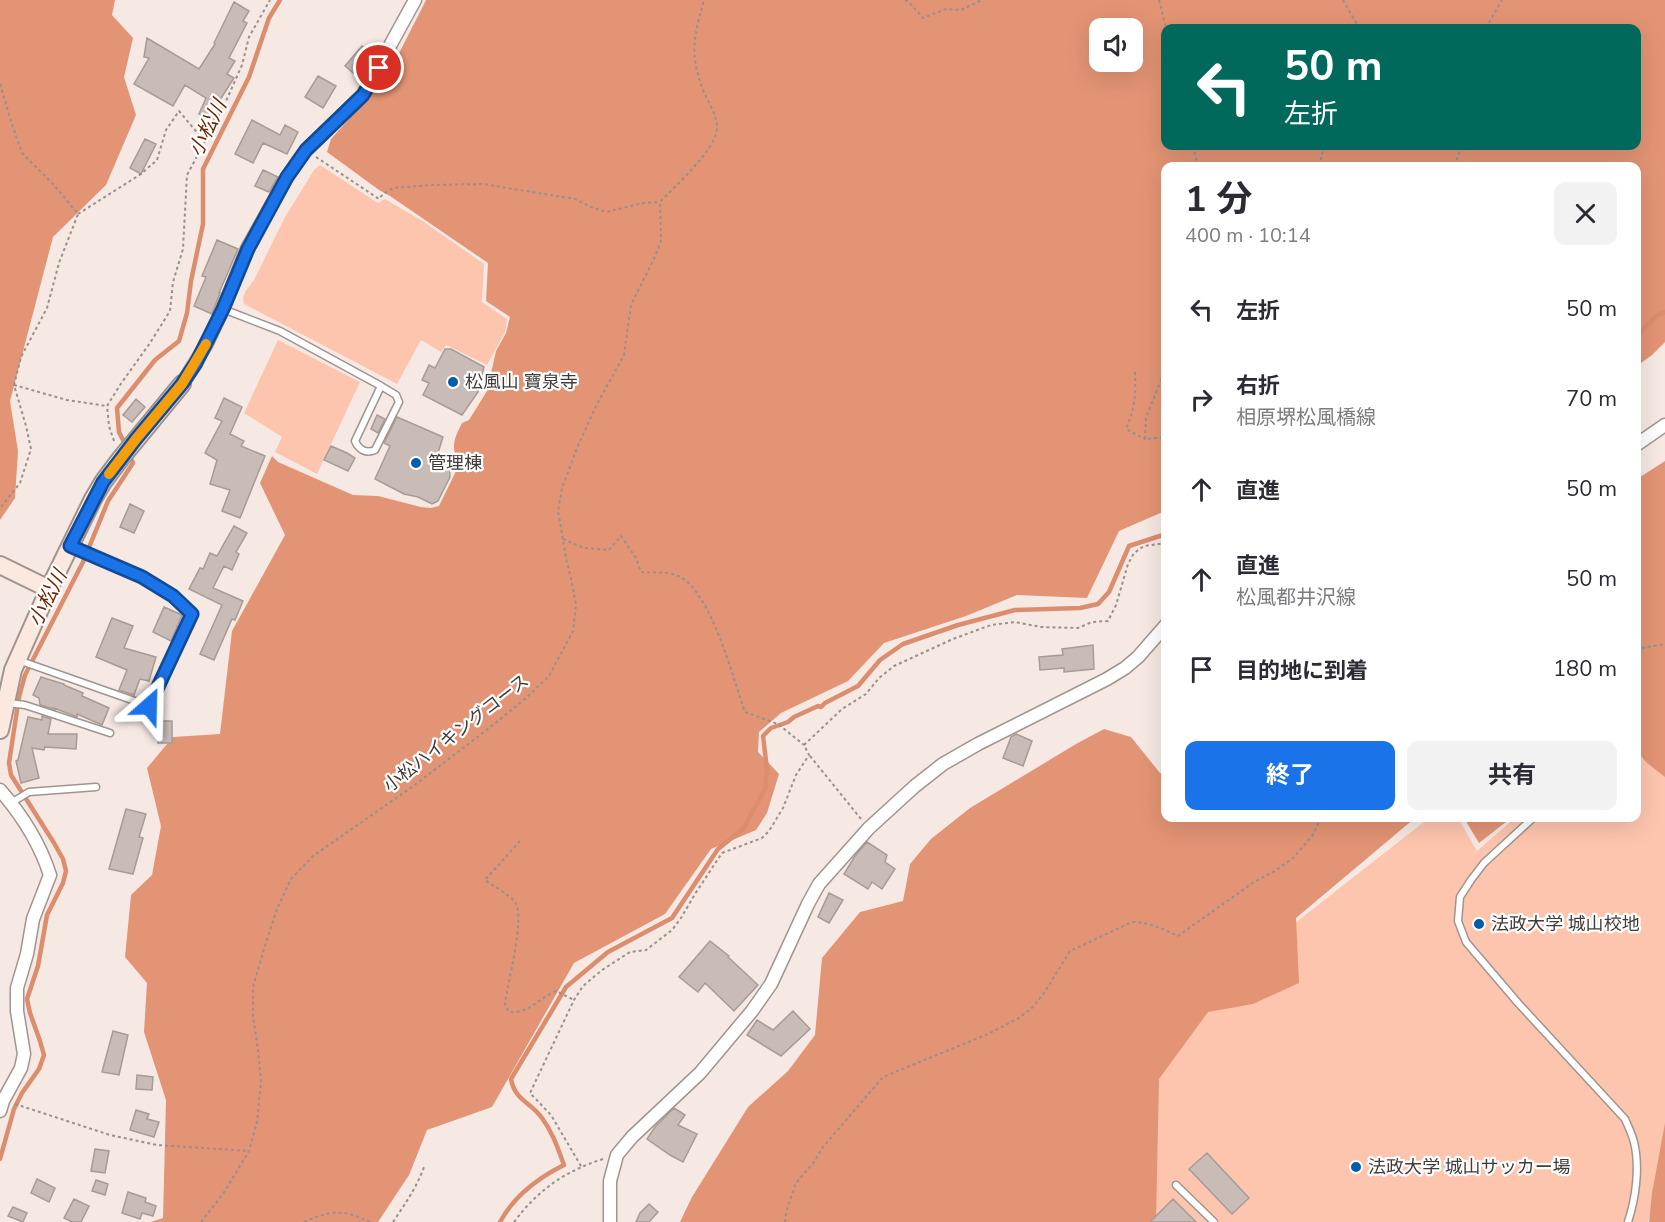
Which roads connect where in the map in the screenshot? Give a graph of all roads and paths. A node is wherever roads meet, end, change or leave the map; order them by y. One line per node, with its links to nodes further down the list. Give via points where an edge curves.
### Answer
1 (270, 0): 13 (path, via 249,37 242,65)
2 (415, 0): 14 (street, via 363,95)
3 (704, 0): 15 (path, via 694,36 694,58 717,130 705,153)
4 (905, 0): 5 (path, via 923,18 946,9 961,10)
5 (982, 0)
6 (1159, 0): 9 (path)
7 (1343, 0): 10 (path)
8 (1502, 0): 11 (path)
9 (1165, 24)
10 (1357, 24)
11 (1488, 24)
12 (0, 84): 16 (path, via 22,153)
13 (205, 142): 16 (path, via 179,111 166,130 157,160); 23 (path, via 187,175 183,249 173,282 170,311)
14 (306, 150): 15 (path, via 379,199 393,188 483,184 575,199 606,212); 17 (street, via 248,249)
15 (660, 202): 30 (path, 小松ハイキングコース, via 661,241 631,305 624,355 595,408 562,488 558,511)
16 (78, 214): 21 (path, via 47,308 21,357)
17 (223, 309): 20 (street); 22 (lane, via 280,331)
18 (1135, 372): 26 (path, via 1133,413 1126,429)
19 (1161, 380): 26 (path, via 1146,417)
20 (182, 384): 28 (street)
21 (14, 385): 23 (path); 29 (path, via 31,449 20,483)
22 (381, 386): 22 (lane, via 355,441 360,450 367,452 375,450 399,402 396,395)
23 (107, 406): 28 (path, via 109,426)
24 (1665, 425): 27 (street)
25 (1161, 438): 26 (path)
26 (1146, 439)
27 (1641, 442)
28 (121, 458): 32 (street, via 93,500)
29 (0, 508)
30 (562, 538): 42 (path, via 584,548 609,550 621,536 641,572 678,576 689,583 715,626 745,712 778,724); 54 (path, 小松ハイキングコース, via 576,605 573,631 549,676 412,787 313,856 291,879 277,909 253,987 261,1082)
31 (1161, 544): 42 (path, via 1144,546 1134,553 1108,621 1078,628 1015,622 991,625 953,639 894,666)
32 (76, 548): 34 (street); 38 (lane, via 142,577 173,596 192,614 149,706)
33 (0, 566): 34 (street)
34 (49, 589): 38 (street)
35 (1161, 631): 49 (street, via 1125,668 943,764)
36 (1665, 644): 37 (path)
37 (1641, 648)
38 (22, 662): 39 (street, via 13,670)
39 (10, 703): 40 (street); 41 (lane)
40 (0, 730)
41 (110, 733)
42 (804, 745): 43 (path)
43 (809, 755): 49 (path); 51 (path, via 769,831 762,838 722,853 672,930 646,950 630,952 602,970)
44 (96, 787): 46 (lane, via 29,792)
45 (0, 790): 46 (street)
46 (15, 800): 52 (street, via 50,875 33,919 17,988 24,1054 21,1068)
47 (1319, 822): 65 (path, via 1293,858 1178,936 1132,922 1070,951 1044,993 1019,1018 883,1077 796,1184)
48 (1529, 822): 67 (lane, via 1471,880 1460,897 1458,921 1466,942 1625,1119 1634,1141 1637,1170)
49 (869, 828): 55 (street, via 819,884 771,984 752,1011 700,1073)
50 (520, 841): 51 (path, via 485,880 515,902 518,911 516,953 505,1004 509,1012 518,1013 556,991)
51 (574, 1000): 56 (path, via 530,1093 551,1115)
52 (1, 1104)
53 (30, 1108): 54 (path, via 110,1135 157,1145)
54 (249, 1151): 59 (path, 小松ハイキングコース)
55 (617, 1155): 56 (path); 64 (street, via 610,1181)
56 (581, 1166): 63 (path, via 547,1187)
57 (424, 1167): 62 (path)
58 (1176, 1185): 66 (lane)
59 (201, 1222)
60 (304, 1222): 61 (path, via 334,1212 355,1214)
61 (370, 1222)
62 (393, 1222)
63 (514, 1222)
64 (610, 1222)
65 (785, 1222)
66 (1214, 1222)
67 (1628, 1222)

